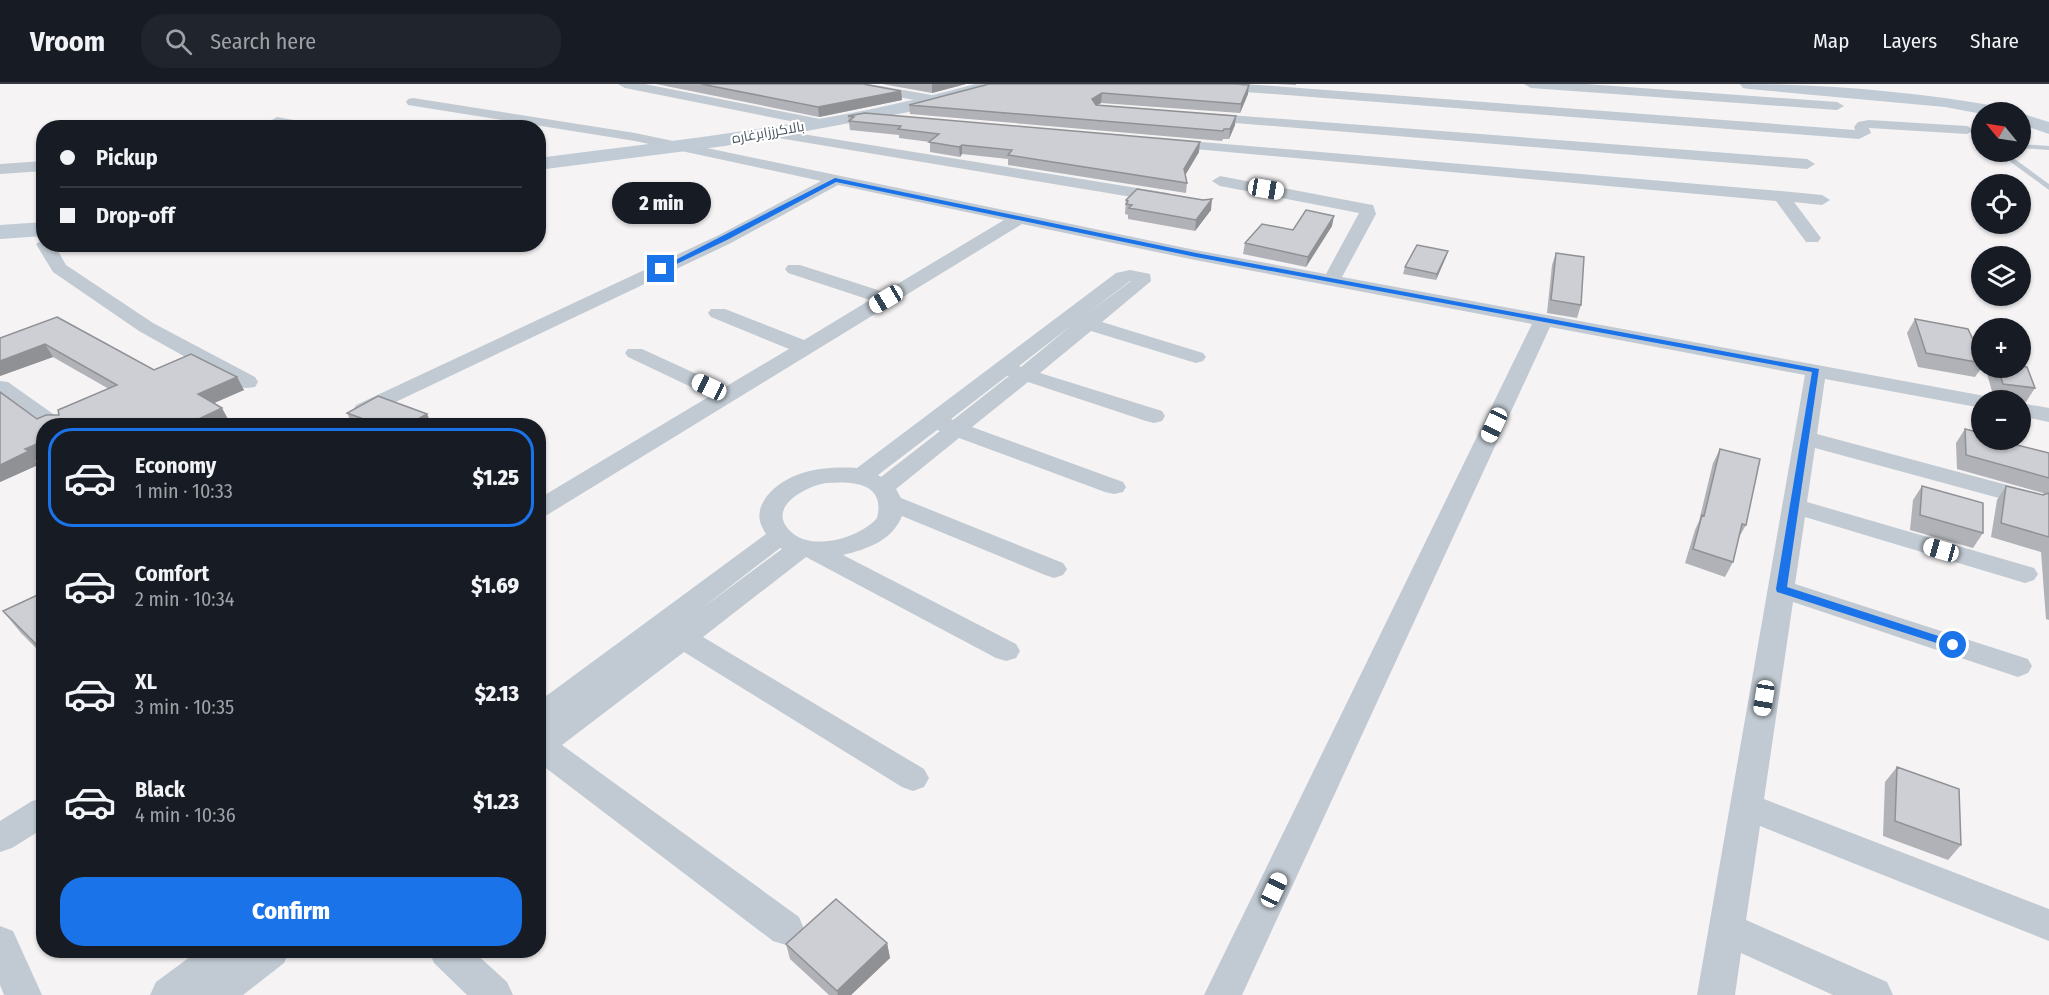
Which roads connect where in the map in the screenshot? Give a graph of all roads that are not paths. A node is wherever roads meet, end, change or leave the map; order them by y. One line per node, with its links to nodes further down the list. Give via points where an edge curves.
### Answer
1 (625, 84): 20 (street)
2 (847, 84): 9 (street)
3 (994, 84): 9 (street, بالاکرززابرغاره)
4 (1447, 84): 16 (street)
5 (1531, 84): 11 (street)
6 (1749, 84): 7 (street)
7 (1807, 87): 12 (street)
8 (1192, 88): 16 (street)
9 (937, 100): 13 (street, بالاکرززابرغاره)
10 (413, 102): 15 (street)
11 (1837, 106)
12 (1971, 107)
13 (858, 116): 17 (street); 20 (street, بالاکرززابرغاره)
14 (1185, 116): 16 (street)
15 (527, 120)
16 (1455, 120): 22 (street, via 1859,135 1864,133 1861,127 1869,124); 30 (street)
17 (918, 121)
18 (2031, 122): 21 (street)
19 (546, 123): 25 (street)
20 (820, 123): 23 (street, بالاکرززابرغاره)
21 (2049, 128)
22 (1967, 130)
23 (765, 132): 25 (street, بالاکرززابرغاره); 37 (street)
24 (1154, 142): 36 (street)
25 (673, 146): 29 (street, بالاکرززابرغاره); 33 (street)
26 (2031, 147): 27 (lane)
27 (2049, 148)
28 (2014, 162): 35 (lane)
29 (546, 163)
30 (1807, 164)
31 (36, 167): 32 (street)
32 (2, 170)
33 (835, 180): 39 (street); 60 (street, via 725,239)
34 (1220, 181): 45 (street, via 1367,209 1368,214)
35 (2049, 188)
36 (1781, 196): 38 (street); 42 (street)
37 (1179, 199)
38 (1822, 200)
39 (1019, 218): 45 (street); 46 (street)
40 (0, 232): 41 (street)
41 (36, 235)
42 (1812, 238)
43 (50, 252): 56 (street, via 59,268 146,327)
44 (794, 268): 46 (street)
45 (1331, 280): 49 (street)
46 (886, 299): 51 (street)
47 (1107, 299): 50 (street)
48 (718, 313): 51 (street)
49 (1544, 320): 54 (street); 96 (street)
50 (1079, 321): 53 (street); 55 (street)
51 (806, 348): 58 (street)
52 (635, 353): 58 (street)
53 (1196, 357)
54 (1816, 370): 59 (street); 66 (street)
55 (1014, 372): 63 (street); 65 (street)
56 (247, 382)
57 (0, 387): 64 (street)
58 (727, 396): 70 (street)
59 (1971, 400)
60 (364, 410)
61 (2031, 411): 62 (street)
62 (2049, 415)
63 (1154, 416)
64 (44, 418)
65 (945, 425): 67 (street); 68 (street)
66 (1805, 438): 69 (street); 71 (street)
67 (1113, 487)
68 (879, 489): 72 (street, via 888,521 870,538 841,548); 72 (street, via 837,474 810,478 788,489 773,504 771,521); 73 (street)
69 (2032, 499)
70 (546, 505)
71 (1795, 506): 74 (street); 75 (street)
72 (797, 544): 76 (street); 77 (street)
73 (1054, 569)
74 (2025, 574)
75 (1781, 589): 78 (street); 82 (street)
76 (672, 632): 79 (street); 81 (street)
77 (1006, 651)
78 (2018, 666)
79 (546, 731)
80 (546, 742): 86 (street)
81 (913, 778)
82 (1747, 807): 85 (street); 87 (street)
83 (36, 816): 84 (street)
84 (0, 838)
85 (2049, 925)
86 (786, 929)
87 (1727, 929): 97 (street); 98 (street)
88 (0, 943): 92 (street)
89 (219, 958): 93 (street)
90 (262, 958): 94 (street)
91 (454, 958): 95 (street)
92 (23, 995)
93 (169, 995)
94 (213, 995)
95 (494, 995)
96 (1223, 995)
97 (1716, 995)
98 (1874, 995)

